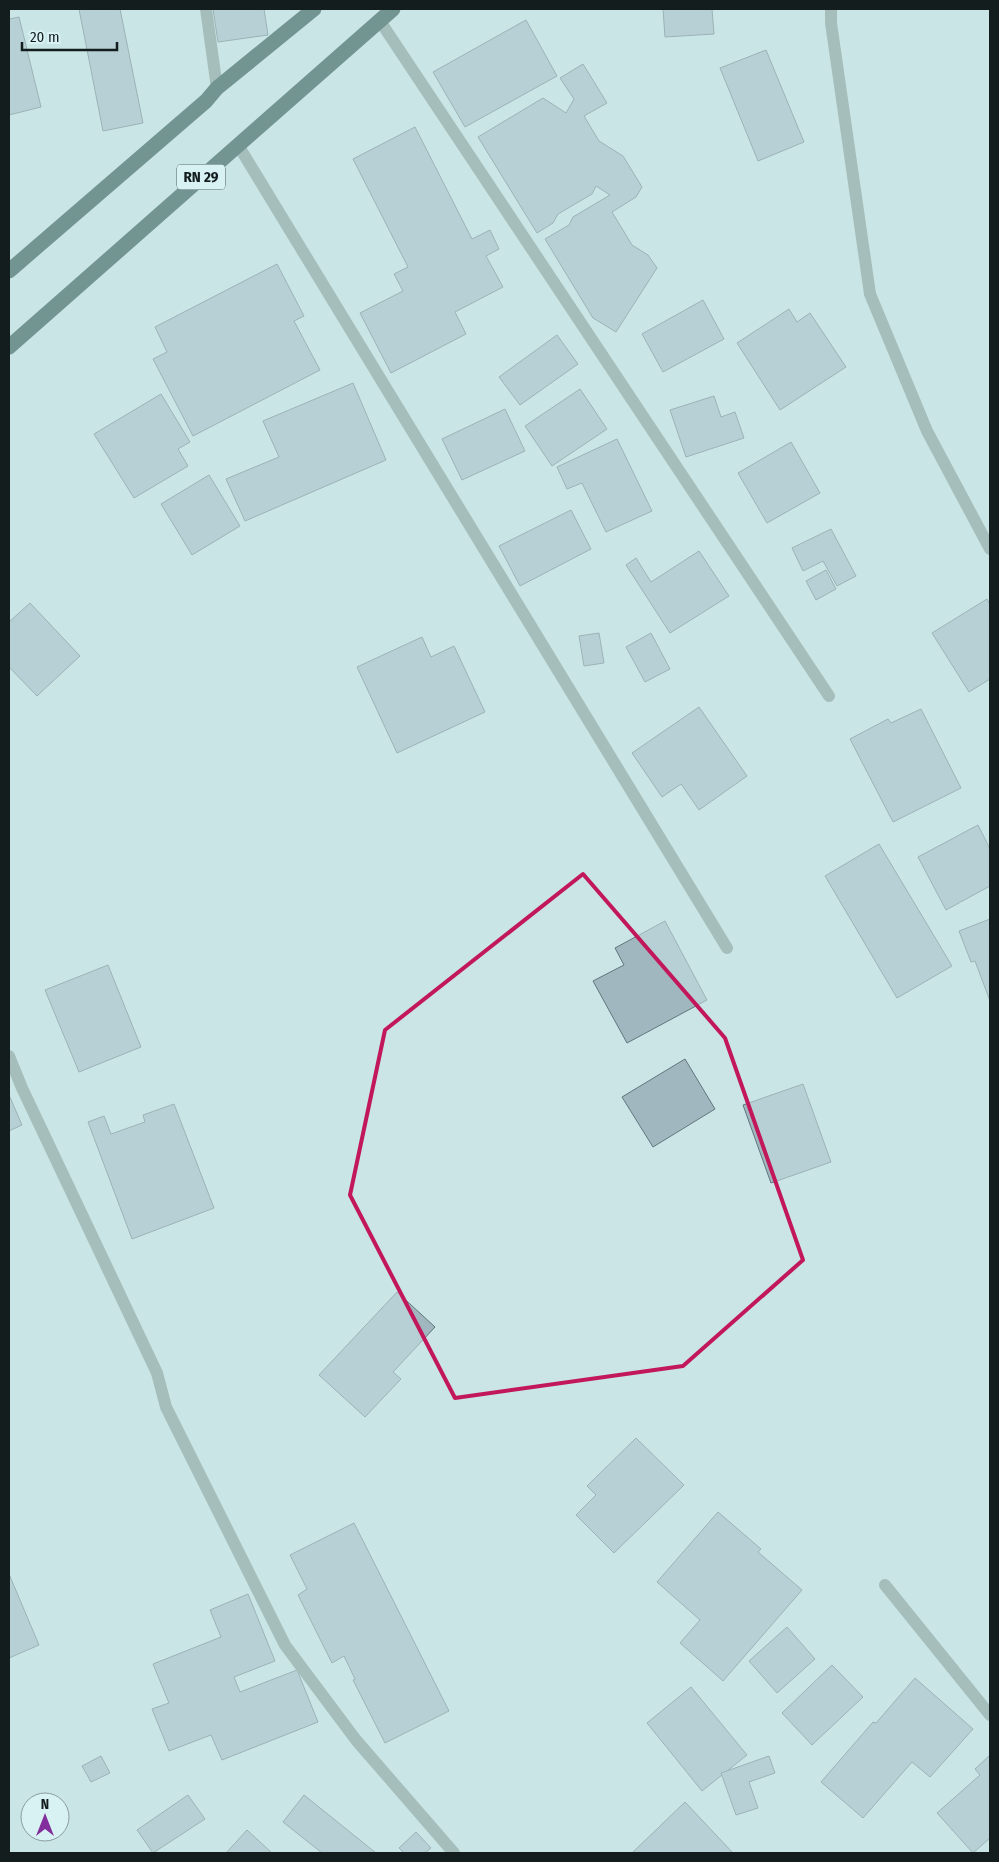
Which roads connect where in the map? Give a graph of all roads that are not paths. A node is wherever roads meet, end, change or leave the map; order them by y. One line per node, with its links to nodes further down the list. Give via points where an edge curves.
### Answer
1 (206, 9): 6 (street)
2 (314, 9): 6 (highway)
3 (393, 9): 5 (highway, RN 29)
4 (831, 9): 10 (street, via 870,294 927,431)
5 (380, 21): 7 (highway, RN 29); 11 (street)
6 (217, 88): 8 (highway)
7 (238, 145): 9 (highway, RN 29); 12 (street)
8 (9, 271)
9 (9, 346)
10 (990, 549)
11 (829, 696)
12 (726, 948)
13 (9, 1056): 16 (street, via 157,1374 166,1407 285,1644 356,1740)
14 (885, 1585): 15 (street)
15 (990, 1715)
16 (454, 1853)

